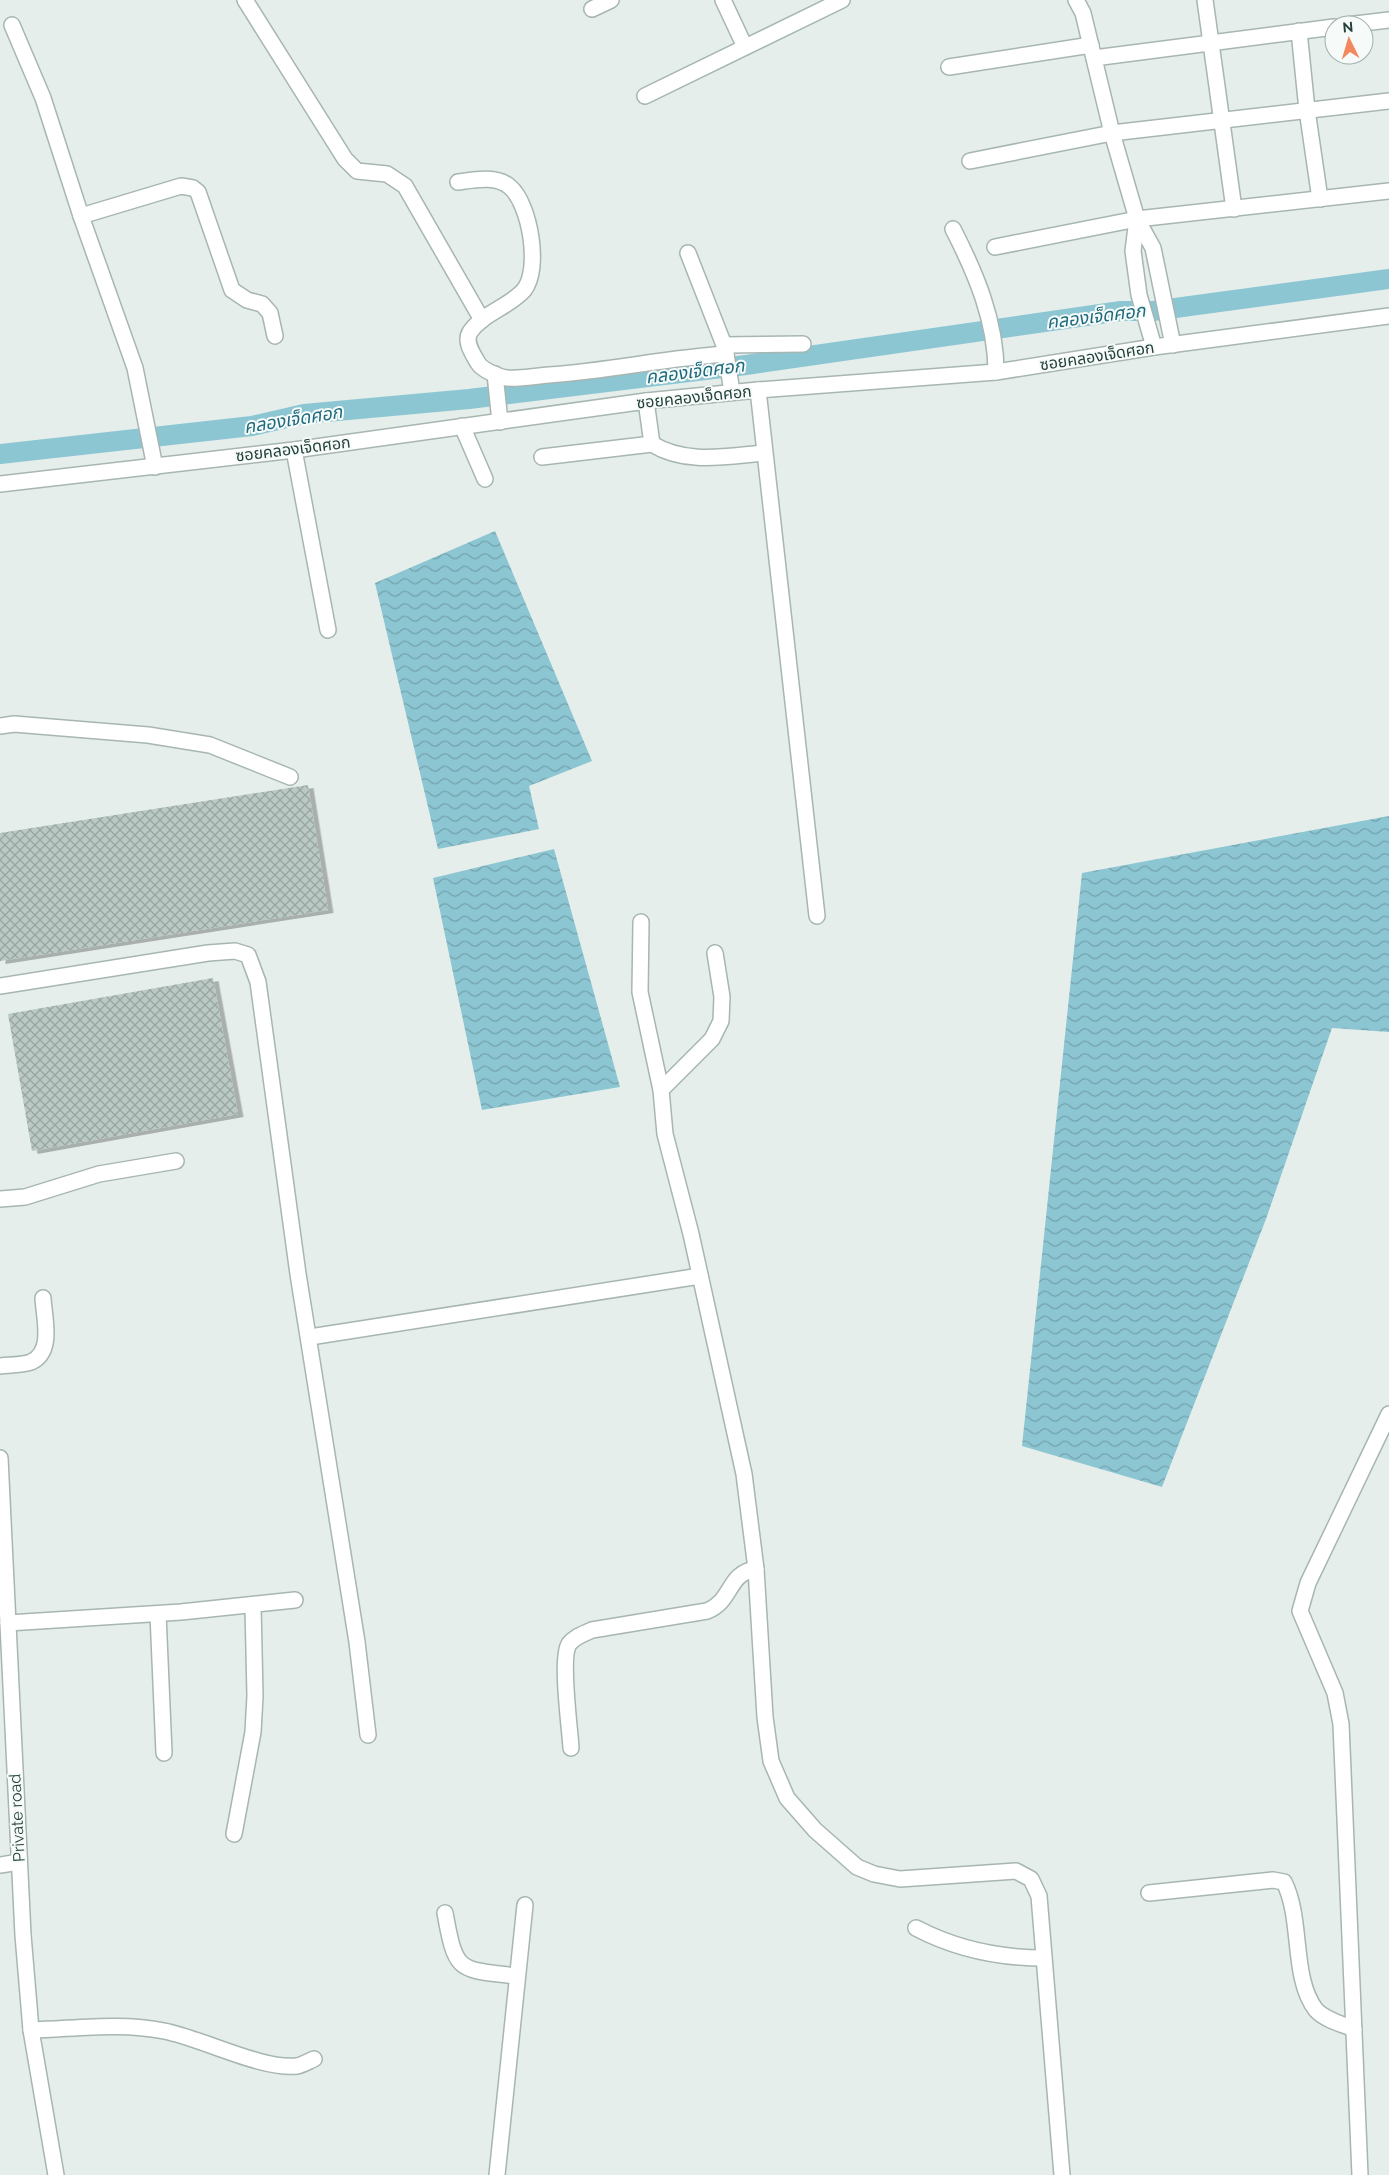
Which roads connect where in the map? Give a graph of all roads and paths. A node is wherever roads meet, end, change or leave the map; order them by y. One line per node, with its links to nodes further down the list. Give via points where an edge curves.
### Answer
1 (245, 0): 33 (street, via 345,159 357,171 387,174 405,186)
2 (611, 0): 7 (street)
3 (722, 0): 14 (street)
4 (842, 0): 14 (street)
5 (1076, 0): 15 (street, via 1083,13)
6 (1205, 0): 13 (street)
7 (592, 9)
8 (1389, 20): 9 (street)
9 (1374, 22)
10 (12, 25): 27 (street, via 43,98)
11 (1324, 28): 12 (street)
12 (1299, 31): 13 (street); 19 (street)
13 (1212, 42): 15 (street); 20 (street)
14 (745, 48): 17 (street)
15 (1092, 51): 16 (street); 21 (street)
16 (949, 67)
17 (645, 96)
18 (1389, 101): 19 (street)
19 (1307, 110): 20 (street); 25 (street)
20 (1221, 120): 21 (street); 26 (street)
21 (1112, 133): 22 (street); 28 (street)
22 (970, 161)
23 (458, 182): 33 (street, via 490,179 510,186 520,203 533,245 532,271 524,289)
24 (1389, 191): 25 (street)
25 (1320, 199): 26 (street)
26 (1234, 209): 28 (street)
27 (81, 216): 34 (street, via 181,186 193,188 198,192 232,290 247,300 262,304 270,313); 50 (street, via 135,368)
28 (1137, 219): 30 (street); 36 (street, via 1153,248); 37 (street, via 1133,251 1139,295)
29 (953, 229): 39 (street, via 985,301 996,352)
30 (995, 247)
31 (688, 253): 38 (street)
32 (1389, 316): 36 (street, ซอยคลองเจ็ดศอก)
33 (482, 320): 40 (street, via 469,333 468,345 480,368)
34 (275, 336)
35 (803, 344): 38 (street)
36 (1173, 345): 37 (street, ซอยคลองเจ็ดศอก)
37 (1154, 347): 39 (street, ซอยคลองเจ็ดศอก)
38 (727, 359): 40 (street, via 664,359 585,372); 42 (street)
39 (996, 372): 41 (street, ซอยคลองเจ็ดศอก)
40 (495, 380): 44 (street)
41 (758, 390): 42 (street, ซอยคลองเจ็ดศอก); 48 (street)
42 (732, 392): 43 (street, ซอยคลองเจ็ดศอก)
43 (646, 401): 44 (street, ซอยคลองเจ็ดศอก); 46 (street)
44 (500, 420): 45 (street, ซอยคลองเจ็ดศอก)
45 (462, 426): 47 (street, ซอยคลองเจ็ดศอก); 51 (street)
46 (652, 444): 48 (street, via 664,452 688,458); 49 (street)
47 (294, 450): 50 (street, ซอยคลองเจ็ดศอก); 53 (street)
48 (764, 453): 56 (street)
49 (542, 457)
50 (155, 467): 52 (street, ซอยคลองเจ็ดศอก)
51 (485, 479)
52 (0, 484)
53 (328, 630)
54 (0, 726): 55 (street, via 14,724 139,734 210,745)
55 (290, 777)
56 (817, 916)
57 (641, 922): 60 (street, via 640,992)
58 (715, 953): 60 (street, via 722,997 721,1021 712,1039)
59 (0, 986): 65 (street, via 208,953 235,951 248,955 258,982 298,1274)
60 (661, 1090): 63 (street, via 665,1134)
61 (176, 1161): 62 (street, via 100,1174 24,1197)
62 (0, 1199)
63 (700, 1276): 65 (street); 69 (street, via 744,1474)
64 (43, 1298): 66 (street, via 46,1343 42,1356 30,1362)
65 (310, 1337): 74 (street, via 357,1642)
66 (0, 1366)
67 (1389, 1414): 86 (street, via 1308,1582 1300,1611 1335,1693 1341,1724)
68 (0, 1458): 73 (street, Private road)
69 (756, 1569): 75 (street, via 746,1570 737,1576 717,1608 592,1630 576,1637 568,1646 565,1669); 84 (street, via 765,1717 771,1761 787,1798 822,1836 857,1866 874,1874 900,1879 1016,1871 1031,1880 1039,1896)
70 (295, 1600): 71 (street)
71 (253, 1606): 72 (street); 77 (street, via 253,1732)
72 (158, 1614): 73 (street); 76 (street)
73 (8, 1623): 78 (street, Private road)
74 (368, 1735)
75 (571, 1748)
76 (164, 1754)
77 (234, 1834)
78 (19, 1862): 79 (street); 87 (street, Private road)
79 (0, 1864)
80 (1149, 1893): 86 (street, via 1273,1880 1284,1882 1292,1896 1302,1971 1316,2010 1330,2020)
81 (525, 1905): 85 (street)
82 (445, 1913): 85 (street, via 452,1951 461,1965 476,1971)
83 (916, 1928): 84 (street, via 966,1949 1017,1958)
84 (1044, 1958): 91 (street)
85 (517, 1976): 90 (street)
86 (1354, 2029): 92 (street)
87 (31, 2030): 88 (street, via 118,2027 163,2031 256,2060 297,2066); 89 (street, Private road)
88 (314, 2059)
89 (56, 2175)
90 (497, 2175)
91 (1062, 2175)
92 (1360, 2175)

